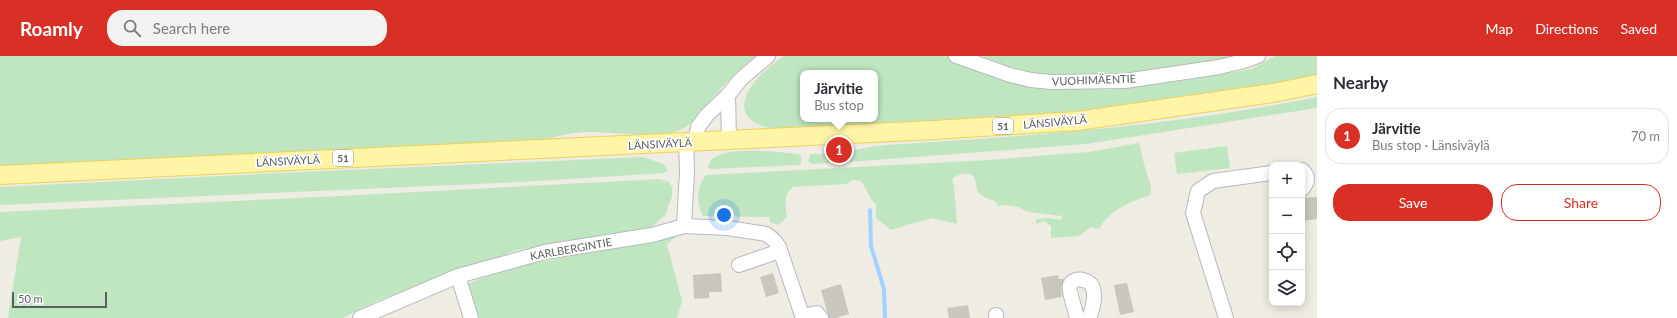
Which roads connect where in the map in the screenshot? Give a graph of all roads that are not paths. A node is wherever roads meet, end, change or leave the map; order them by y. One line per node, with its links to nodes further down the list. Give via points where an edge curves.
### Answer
1 (768, 56): 5 (street, via 741,79)
2 (956, 56): 3 (street, VUOHIMÄENTIE, via 1010,76 1051,82 1125,81 1219,67)
3 (1258, 56)
4 (1317, 84): 6 (main road, LÄNSIVÄYLÄ / 51, via 1266,94 1077,121)
5 (728, 95): 6 (street); 7 (street, via 707,115)
6 (729, 140): 7 (main road, LÄNSIVÄYLÄ / 51)
7 (690, 142): 10 (main road, LÄNSIVÄYLÄ / 51); 12 (street)
8 (1305, 172): 11 (street)
9 (1269, 173): 22 (street, via 1213,181 1198,191 1193,212)
10 (0, 175)
11 (1305, 187)
12 (684, 226): 13 (street, KARLBERGINTIE, via 728,228 766,234 774,240); 15 (street, KARLBERGINTIE, via 652,235 545,252)
13 (780, 251): 14 (street); 17 (street, KARLBERGINTIE)
14 (739, 265)
15 (458, 276): 16 (street, KARLBERGINTIE); 18 (street)
16 (363, 317)
17 (803, 317): 19 (street, via 817,313)
18 (471, 318)
19 (821, 318)
20 (1077, 318): 21 (street, via 1070,285 1079,279 1092,284 1094,289 1094,305)
21 (1089, 318)
22 (1226, 318)

